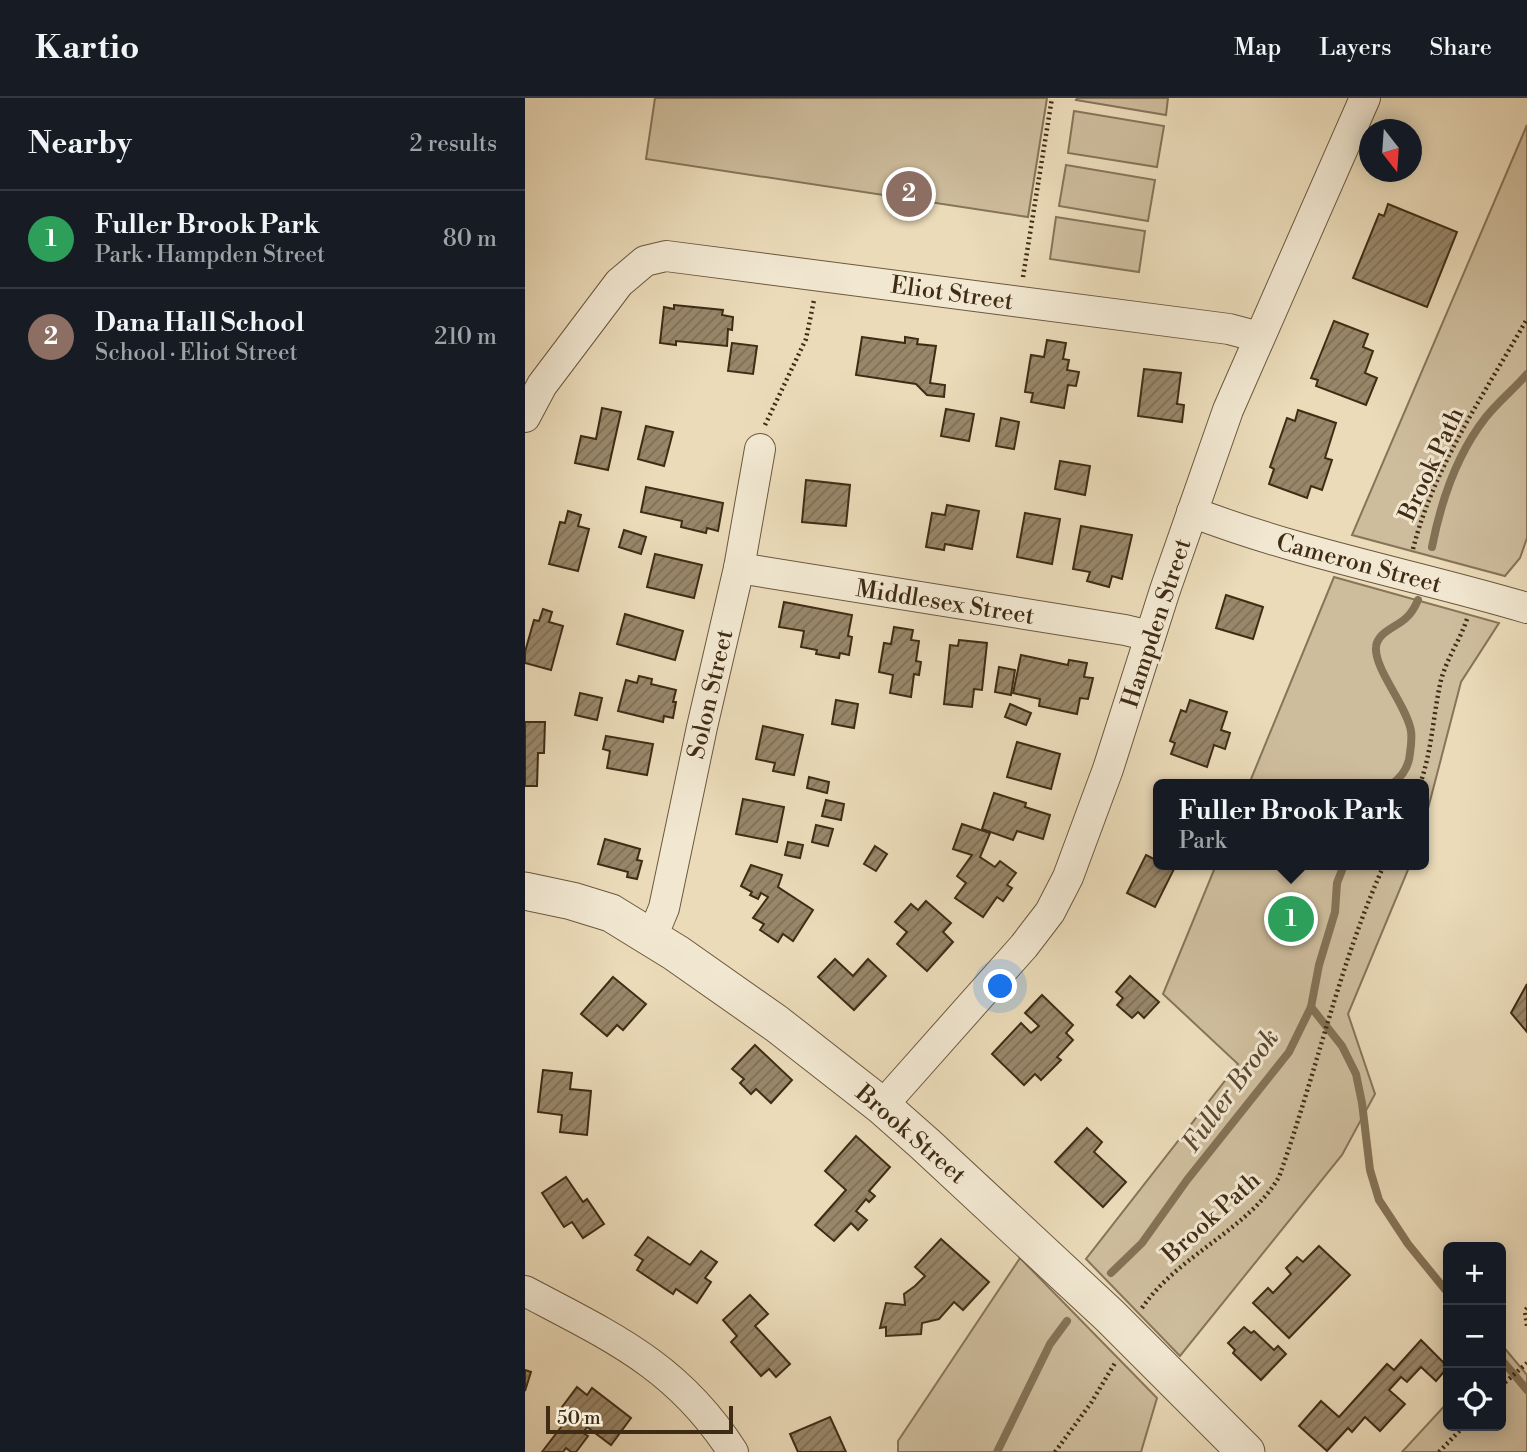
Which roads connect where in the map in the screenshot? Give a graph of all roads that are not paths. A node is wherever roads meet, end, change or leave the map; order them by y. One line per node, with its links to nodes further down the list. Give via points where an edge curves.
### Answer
1 (1364, 98): 2 (street, Hampden Street)
2 (1259, 337): 3 (street, Eliot Street, via 1229,329 677,256 645,261 619,282 542,385); 5 (street, Hampden Street)
3 (525, 417)
4 (759, 449): 6 (street, Solon Street)
5 (1192, 513): 7 (street, Cameron Street, via 1317,553); 8 (street, Hampden Street)
6 (739, 568): 8 (street, Middlesex Street); 10 (street, Solon Street, via 664,908)
7 (1527, 608)
8 (1150, 636): 11 (street, Hampden Street, via 1094,812 1060,895 1010,963)
9 (525, 891): 10 (street, Brook Street, via 601,910)
10 (652, 937): 11 (street, Brook Street, via 751,1004)
11 (882, 1106): 14 (street, Brook Street, via 1128,1334)
12 (525, 1291): 13 (street, via 613,1338 666,1374 695,1401)
13 (733, 1452)
14 (1246, 1452)

